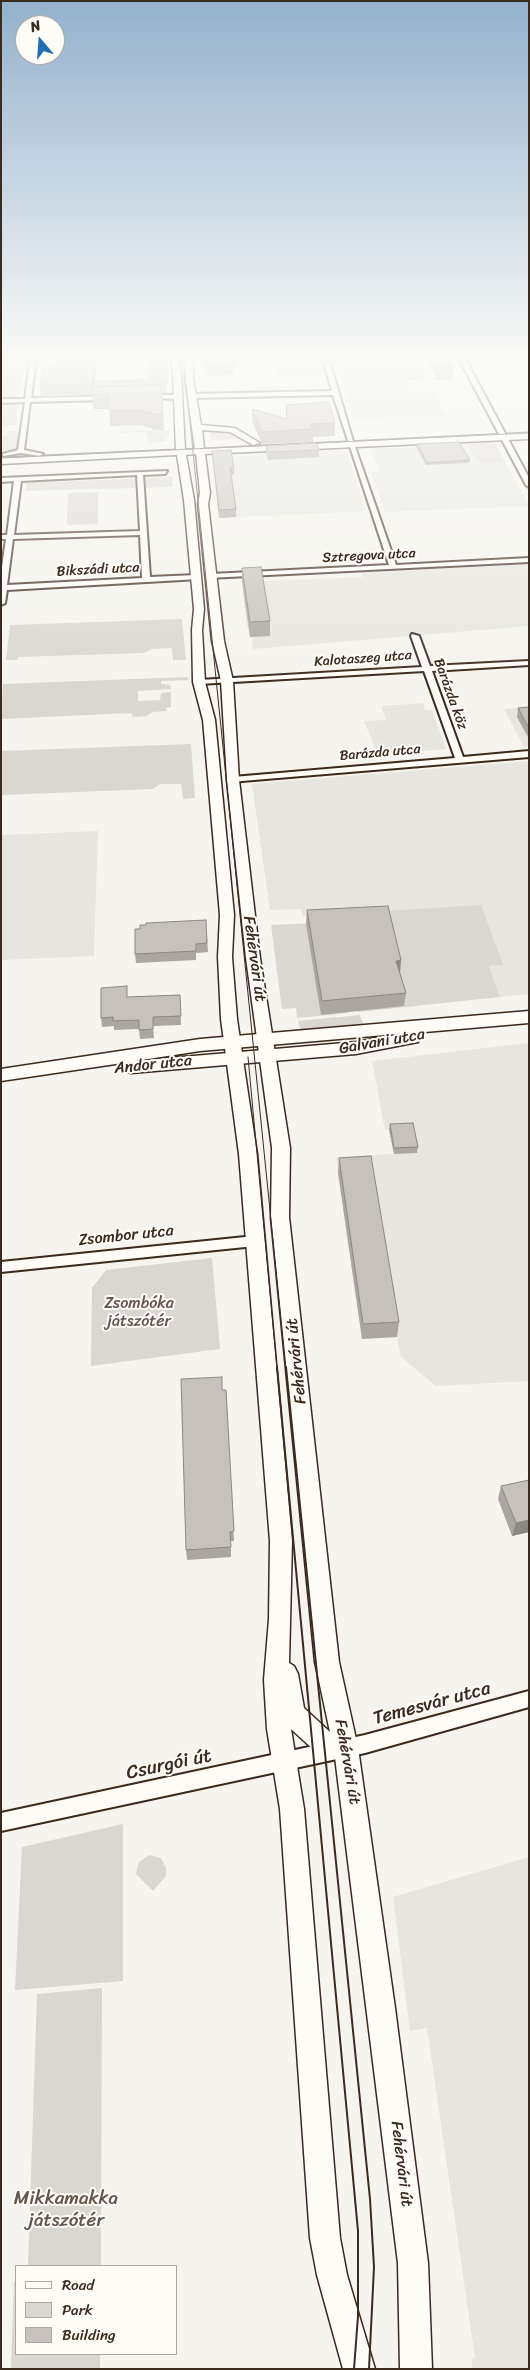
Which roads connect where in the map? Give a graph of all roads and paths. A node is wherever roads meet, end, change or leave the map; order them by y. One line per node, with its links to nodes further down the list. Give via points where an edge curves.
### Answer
1 (173, 464): 6 (street)
2 (182, 464): 6 (street, Fehérvári út)
3 (201, 464): 17 (street, Fehérvári út)
4 (357, 464): 16 (street)
5 (517, 464): 11 (street)
6 (183, 471): 18 (street, Fehérvári út)
7 (166, 472): 8 (street)
8 (140, 474): 9 (street); 12 (street)
9 (18, 479): 10 (street); 13 (street)
10 (1, 480)
11 (529, 485)
12 (143, 533): 13 (street); 19 (street)
13 (10, 536): 14 (street); 20 (street)
14 (1, 537)
15 (529, 560): 16 (street, Sztregova utca)
16 (393, 567): 17 (street, Sztregova utca)
17 (211, 576): 26 (street, Fehérvári út, via 218,641)
18 (196, 577): 19 (street, Bikszádi utca); 25 (street, Fehérvári út)
19 (146, 580): 20 (street, Bikszádi utca)
20 (2, 588): 21 (street)
21 (1, 603)
22 (415, 636): 24 (street, Barázda köz)
23 (529, 663): 24 (street, Kalotaszeg utca)
24 (426, 669): 26 (street, Kalotaszeg utca); 28 (street, Barázda köz)
25 (198, 682): 26 (street, Kalotaszeg utca); 32 (street, Fehérvári út, via 211,740 227,915 225,957)
26 (227, 682): 29 (street, Fehérvári út)
27 (529, 754): 28 (street, Barázda utca)
28 (460, 760): 29 (street, Barázda utca)
29 (233, 780): 31 (street, Fehérvári út, via 253,958)
30 (529, 1017): 31 (main road, Galvani utca, via 495,1020 365,1046)
31 (268, 1048): 32 (main road, Andor utca); 38 (street, Fehérvári út, via 280,1148 280,1217 327,1662)
32 (233, 1050): 33 (main road, Andor utca, via 92,1071); 34 (street, Fehérvári út, via 248,1154)
33 (1, 1075)
34 (255, 1240): 35 (street, Zsombor utca); 36 (street, Fehérvári út, via 281,1541)
35 (1, 1267)
36 (280, 1619): 38 (street, via 289,1700 295,1716 324,1742); 39 (street, Fehérvári út, via 276,1680)
37 (529, 1699): 38 (street, Temesvár utca)
38 (346, 1748): 39 (street, Csurgói út); 42 (street, Fehérvári út, via 413,2263)
39 (284, 1762): 40 (street, Csurgói út); 41 (street, Fehérvári út, via 292,1809 325,2238 332,2275)
40 (1, 1822)
41 (359, 2369)
42 (416, 2369)

